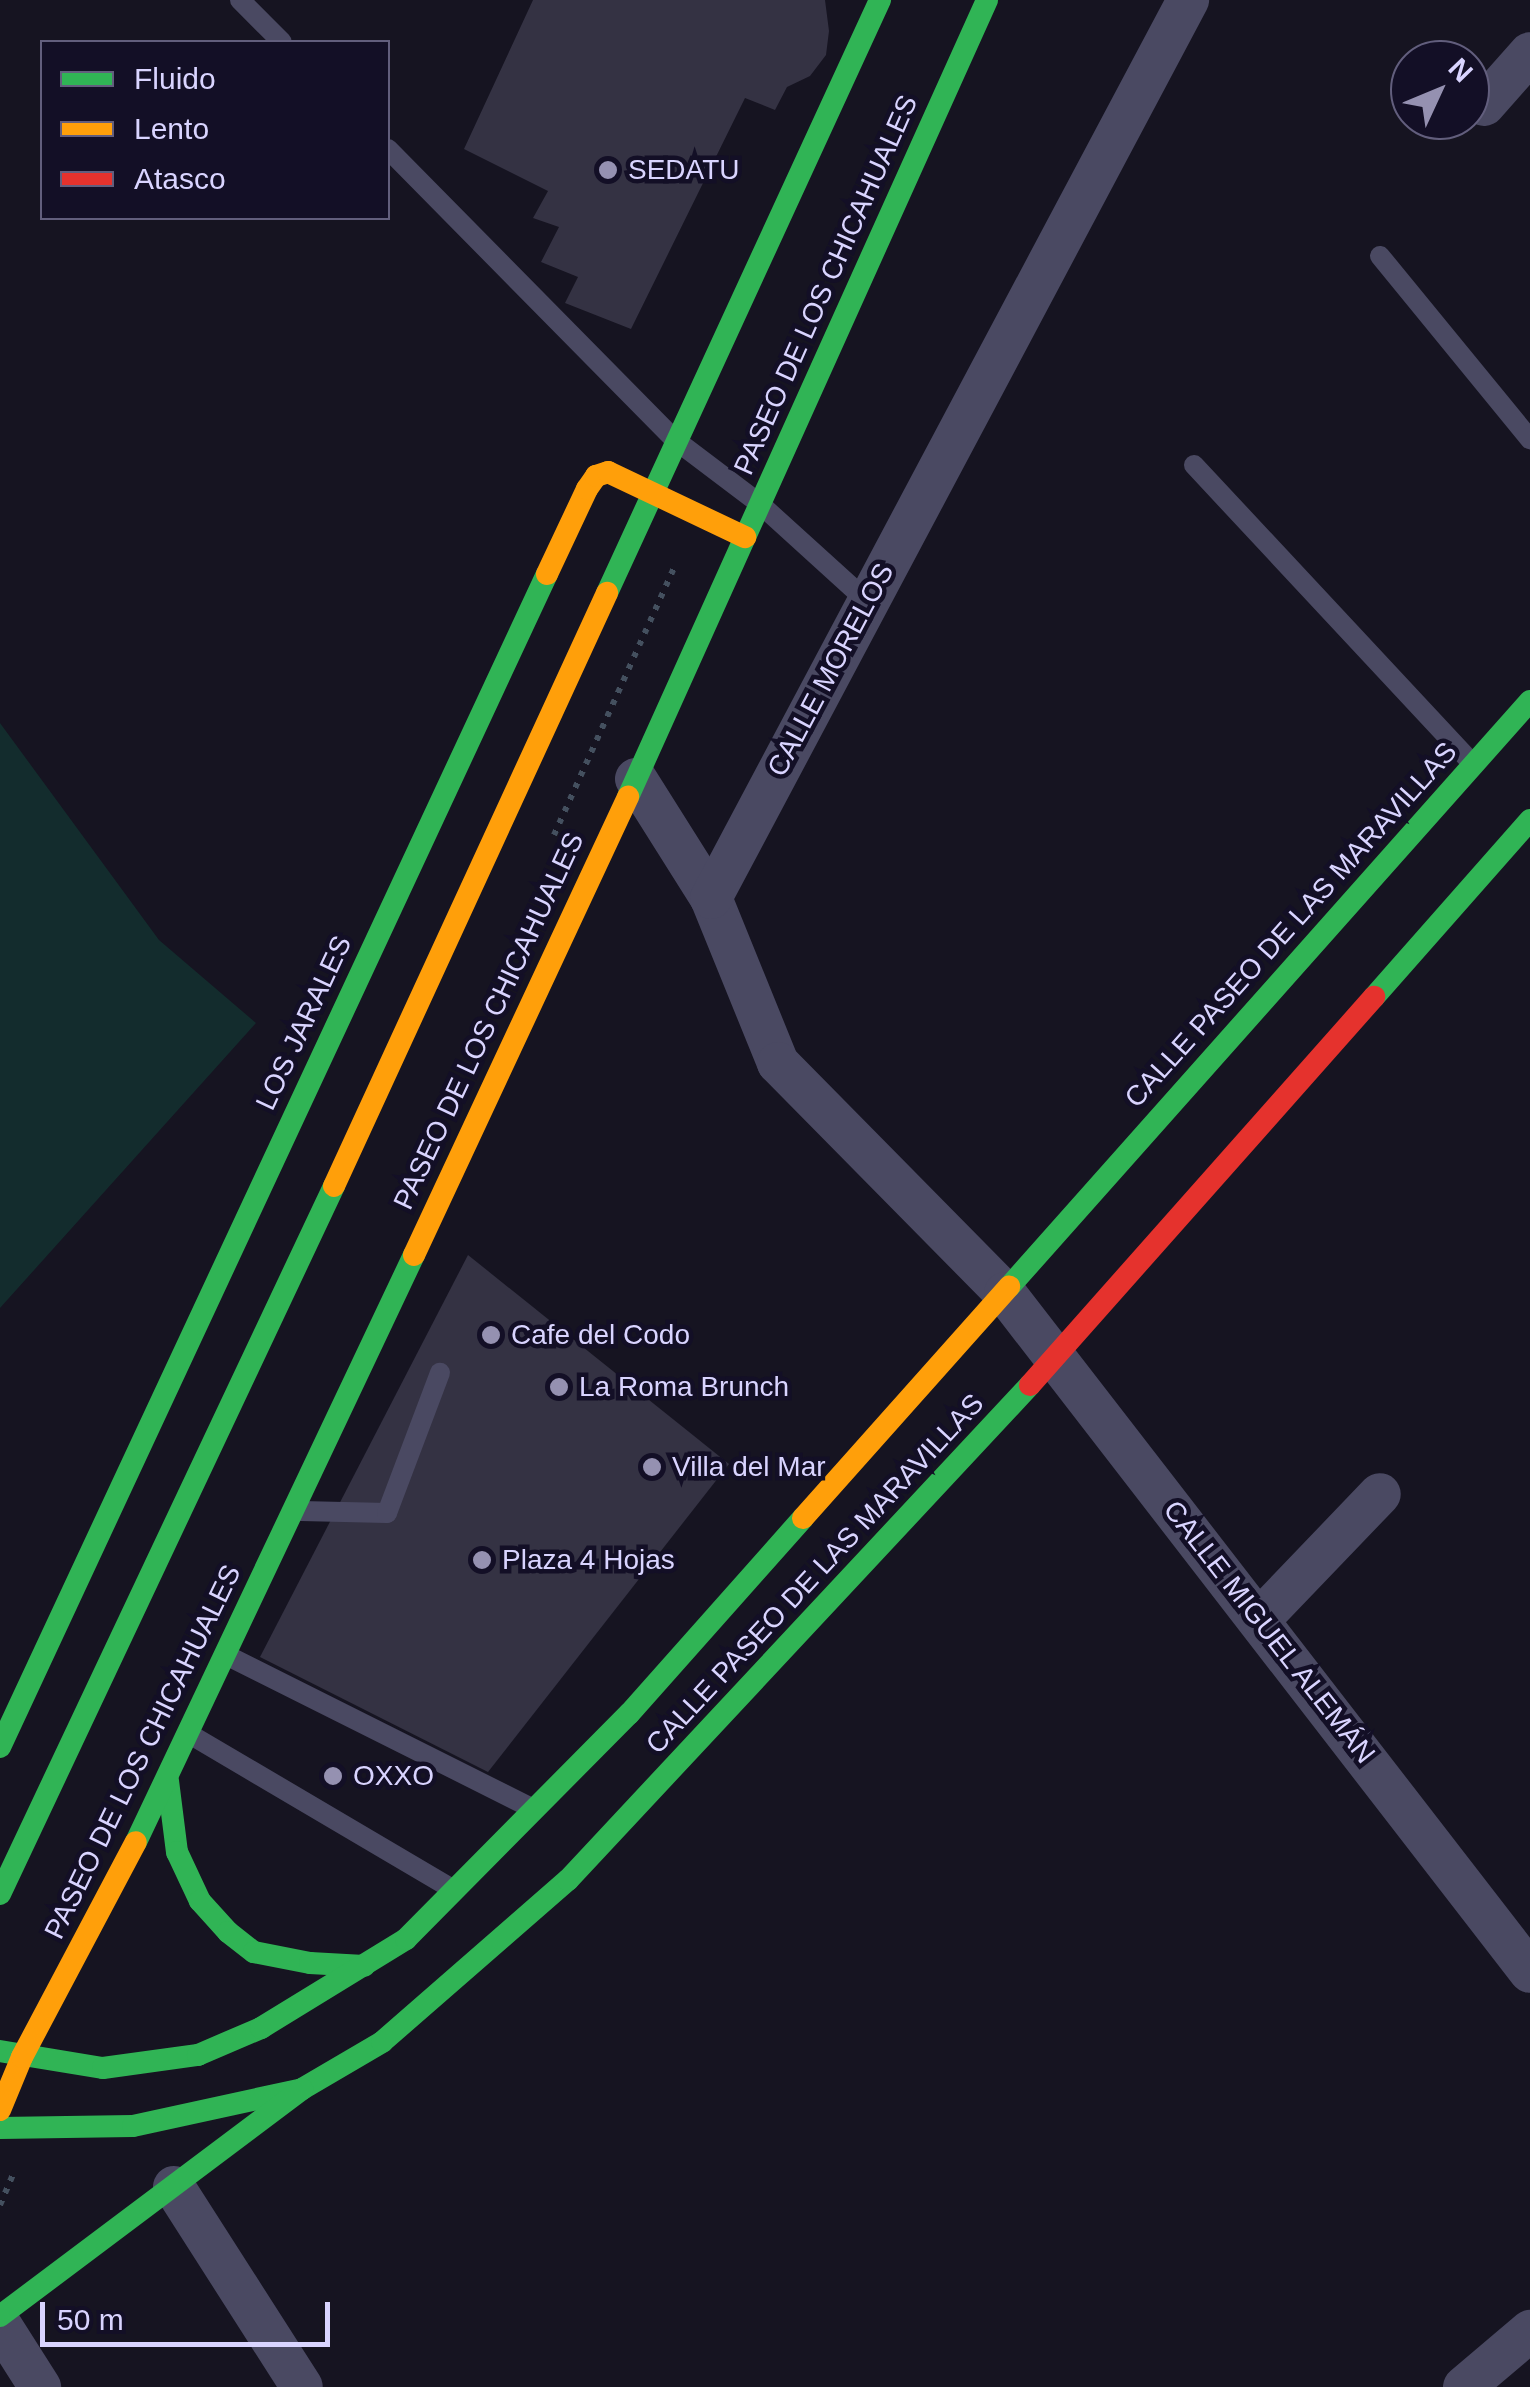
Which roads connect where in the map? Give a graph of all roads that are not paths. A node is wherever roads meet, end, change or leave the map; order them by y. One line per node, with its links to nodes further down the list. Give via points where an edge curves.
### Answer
1 (240, 0): 5 (lane)
2 (880, 0): 11 (main road)
3 (987, 0): 14 (main road, PASEO DE LOS CHICAHUALES)
4 (1188, 0): 16 (street, CALLE MORELOS)
5 (280, 40)
6 (1530, 53): 7 (street)
7 (1490, 99)
8 (390, 151): 11 (lane)
9 (1380, 256): 10 (lane)
10 (1530, 439)
11 (674, 440): 13 (main road); 14 (lane)
12 (1194, 465): 18 (lane)
13 (650, 493): 15 (main road, LOS JARALES); 30 (main road, LOS JARALES, via 608,472 587,488); 34 (main road, via 309,1240)
14 (760, 504): 15 (main road, PASEO DE LOS CHICAHUALES); 16 (lane)
15 (745, 537): 19 (main road, PASEO DE LOS CHICAHUALES)
16 (867, 601): 21 (street, CALLE MORELOS)
17 (1530, 701): 18 (main road, CALLE PASEO DE LAS MARAVILLAS)
18 (1474, 765): 22 (main road, CALLE PASEO DE LAS MARAVILLAS)
19 (636, 779): 21 (street); 26 (main road, PASEO DE LOS CHICAHUALES)
20 (1530, 820): 23 (main road, CALLE PASEO DE LAS MARAVILLAS)
21 (711, 898): 22 (street, via 778,1063)
22 (1005, 1293): 23 (street, CALLE MIGUEL ALEMÁN); 32 (main road, CALLE PASEO DE LAS MARAVILLAS, via 629,1714)
23 (1056, 1357): 27 (street, CALLE MIGUEL ALEMÁN); 38 (main road, CALLE PASEO DE LAS MARAVILLAS, via 568,1880 382,2042)
24 (440, 1373): 26 (lane, via 387,1513)
25 (1380, 1494): 27 (street)
26 (294, 1511): 28 (main road, PASEO DE LOS CHICAHUALES)
27 (1260, 1619): 36 (street, CALLE MIGUEL ALEMÁN)
28 (227, 1655): 29 (main road, PASEO DE LOS CHICAHUALES); 32 (lane)
29 (190, 1734): 31 (main road, PASEO DE LOS CHICAHUALES); 33 (lane)
30 (0, 1747)
31 (168, 1780): 35 (main road, via 177,1852 200,1900 228,1932 254,1952); 37 (main road, PASEO DE LOS CHICAHUALES)
32 (534, 1810): 33 (main road, CALLE PASEO DE LAS MARAVILLAS)
33 (454, 1890): 35 (main road, CALLE PASEO DE LAS MARAVILLAS, via 406,1939)
34 (0, 1894)
35 (364, 1966): 37 (main road, via 260,2028 198,2054 103,2068)
36 (1530, 1972)
37 (11, 2054): 39 (main road, PASEO DE LOS CHICAHUALES)
38 (302, 2088): 40 (main road, CALLE PASEO DE LAS MARAVILLAS, via 134,2126); 41 (main road)
39 (0, 2110)
40 (0, 2128)
41 (174, 2188): 42 (main road); 46 (street)
42 (0, 2316)
43 (0, 2324): 45 (street)
44 (1530, 2332): 47 (street)
45 (40, 2387)
46 (302, 2387)
47 (1464, 2387)

